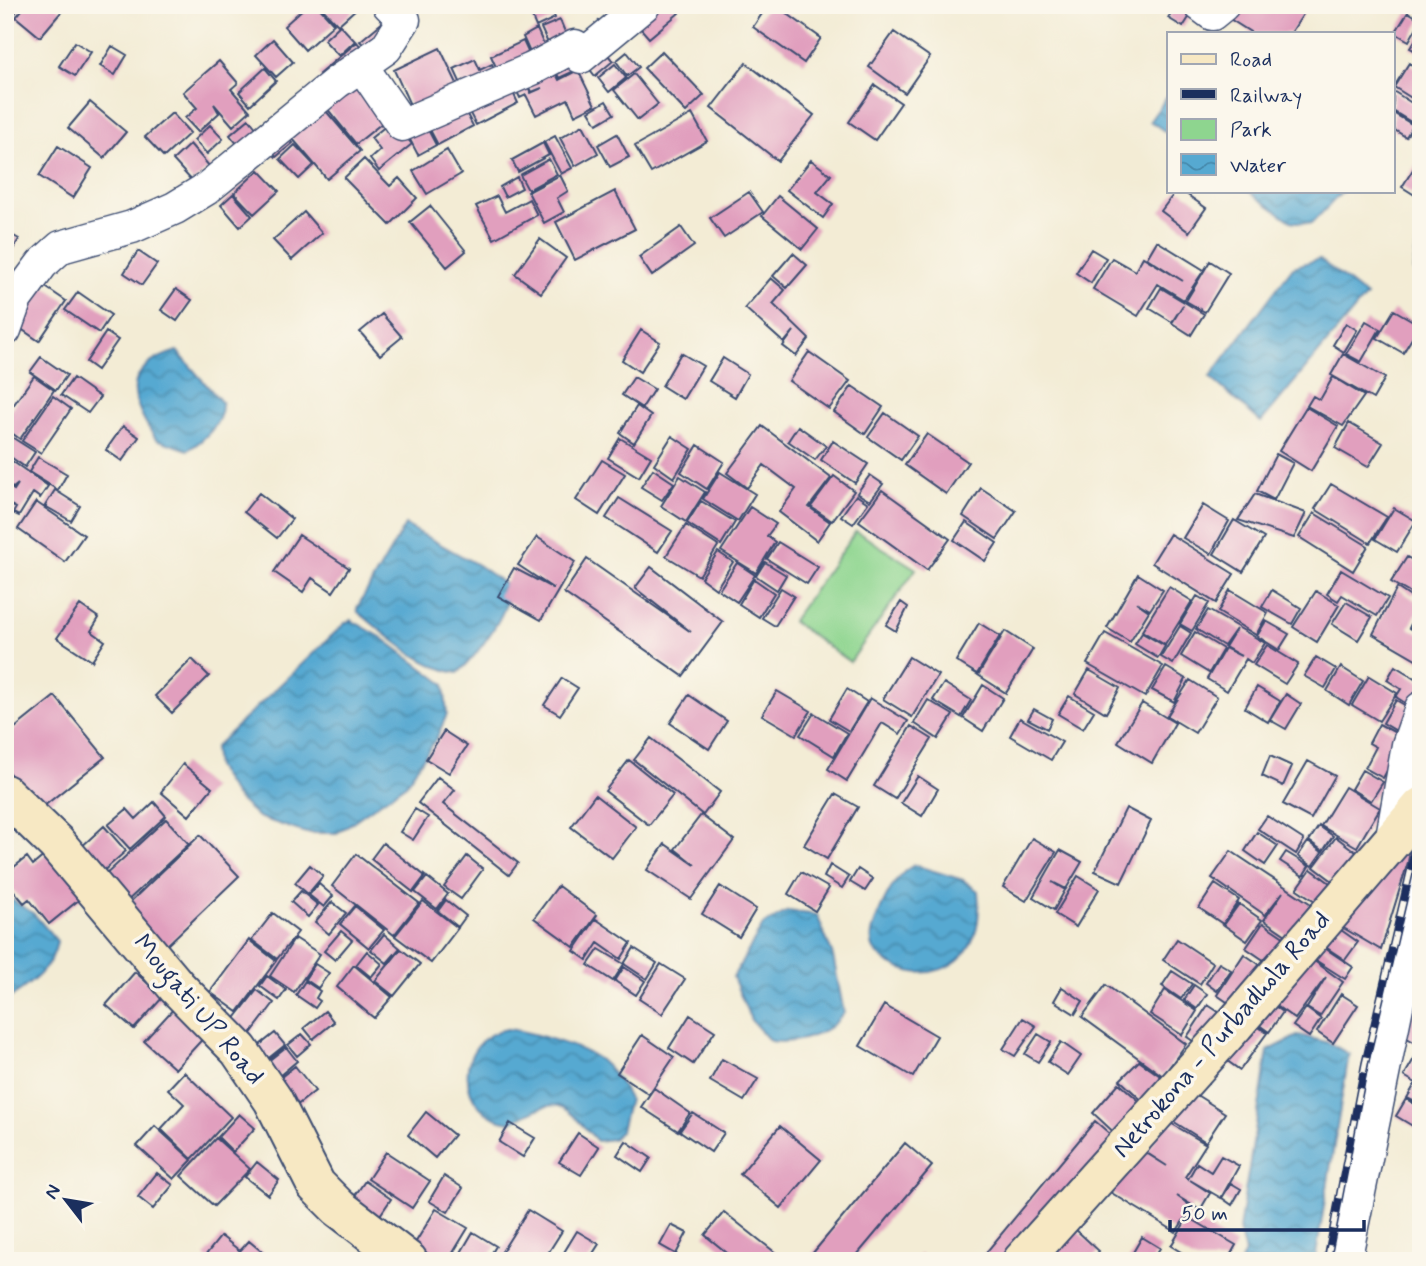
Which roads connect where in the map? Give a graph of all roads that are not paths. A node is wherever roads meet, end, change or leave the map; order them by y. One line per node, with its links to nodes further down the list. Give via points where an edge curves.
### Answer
1 (389, 5): 5 (street, via 404,20 400,31 386,48)
2 (644, 5): 5 (street, via 581,57 575,46 402,125)
3 (1199, 5): 4 (street, via 1212,14)
4 (1223, 5)
5 (361, 65): 6 (street, via 206,189 175,208 132,227 61,247 16,299)
6 (5, 330)
7 (1421, 708): 10 (street, via 1408,745)
8 (5, 794): 12 (street, Mougati UP Road, via 56,843 177,987 239,1050 273,1100 316,1185)
9 (1421, 807): 10 (street, Netrokona - Purbadhola Road)
10 (1392, 837): 13 (street, Netrokona - Purbadhola Road, via 1235,1024)
11 (1421, 889): 14 (street)
12 (408, 1261)
13 (1022, 1261)
14 (1345, 1261)

